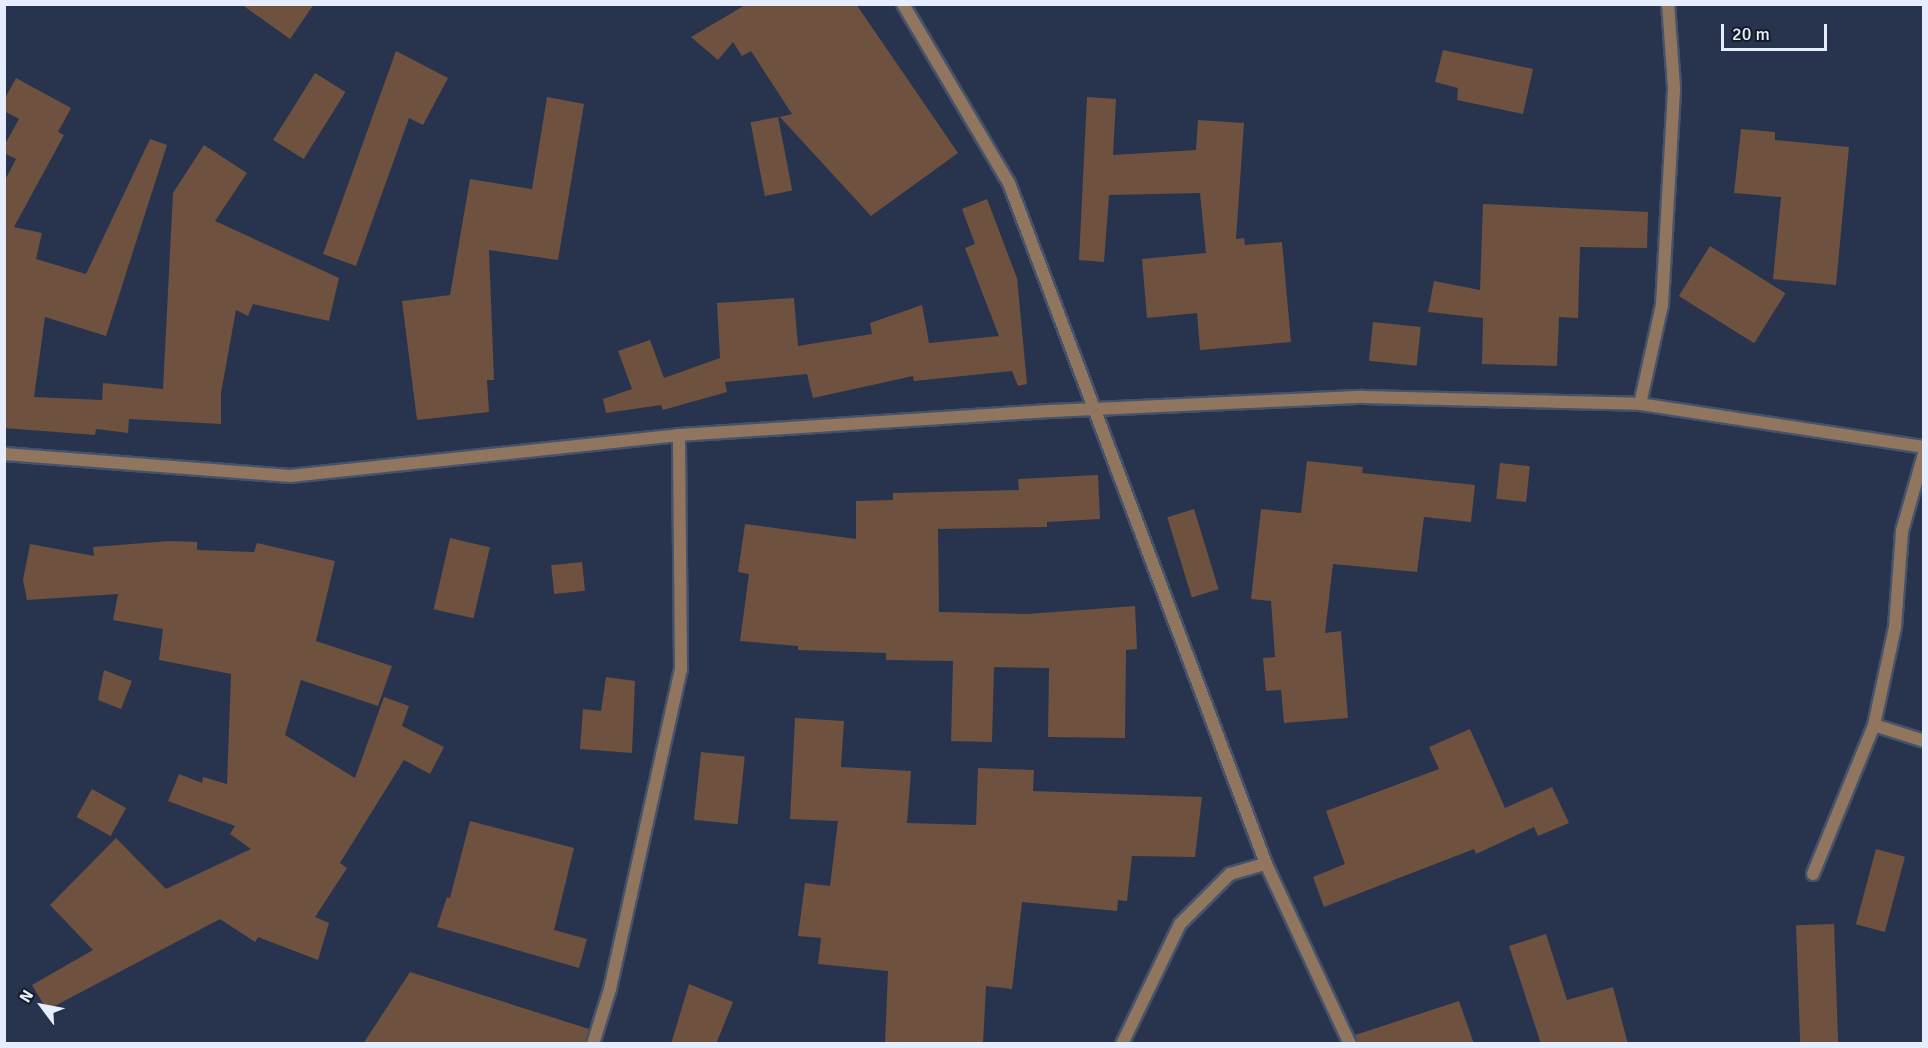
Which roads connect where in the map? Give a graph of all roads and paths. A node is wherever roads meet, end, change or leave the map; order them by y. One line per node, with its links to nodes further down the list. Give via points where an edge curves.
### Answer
1 (903, 4): 4 (street, via 1009,183)
2 (1668, 4): 3 (street, via 1674,87 1662,305)
3 (1640, 404): 4 (street, via 1363,398); 6 (street)
4 (1097, 410): 5 (street); 11 (street)
5 (680, 435): 7 (street, via 290,476); 13 (street, via 681,670 610,989)
6 (1923, 447)
7 (4, 454)
8 (1923, 454): 9 (street, via 1902,531 1895,627)
9 (1874, 724): 10 (street); 12 (street)
10 (1923, 741)
11 (1266, 864): 14 (street, via 1230,874 1180,924); 15 (street)
12 (1813, 874)
13 (593, 1044)
14 (1122, 1044)
15 (1350, 1044)

